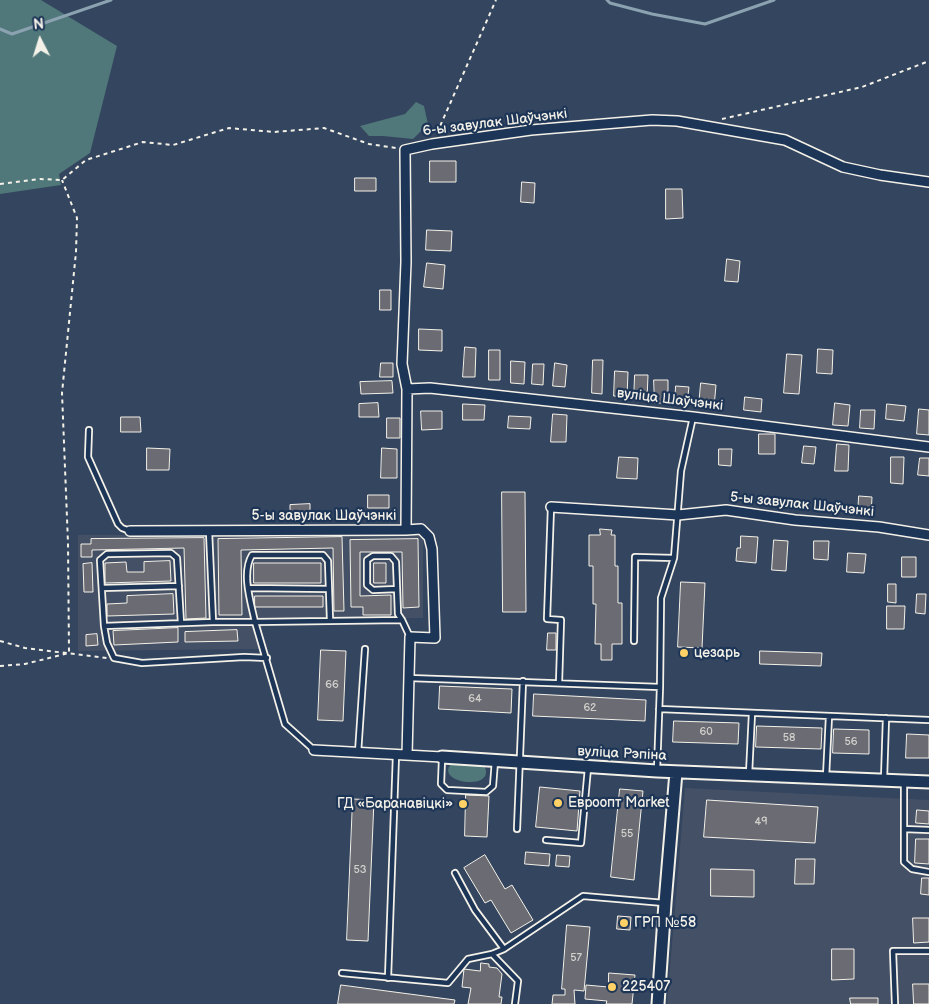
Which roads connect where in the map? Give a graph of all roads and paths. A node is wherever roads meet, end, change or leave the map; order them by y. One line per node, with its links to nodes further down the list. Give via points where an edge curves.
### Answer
1 (496, 0): 4 (path)
2 (929, 61): 3 (path, via 862,87)
3 (722, 119)
4 (432, 144): 5 (street, 6-ы завулак Шаўчэнкі); 7 (street, 6-ы завулак Шаўчэнкі, via 531,130 652,120 677,121 785,140 843,167)
5 (405, 150): 6 (path, via 369,144 324,128 274,132 229,128 173,145 143,142 86,160); 9 (street, via 406,262 402,364)
6 (62, 180): 8 (path); 35 (path, via 77,218 62,393)
7 (929, 182)
8 (0, 184)
9 (407, 389): 10 (street, вуліца Шаўчэнкі, via 440,389); 16 (street, 5-ы завулак Шаўчэнкі)
10 (694, 417): 12 (street, вуліца Шаўчэнкі); 14 (lane, via 681,472)
11 (89, 430): 17 (lane, via 88,457 118,524)
12 (929, 448)
13 (551, 507): 14 (street, 5-ы завулак Шаўчэнкі); 41 (lane, via 547,619 561,620)
14 (678, 515): 18 (street, 5-ы завулак Шаўчэнкі, via 726,510); 19 (lane)
15 (209, 530): 16 (street, 5-ы завулак Шаўчэнкі); 17 (street, 5-ы завулак Шаўчэнкі); 27 (lane)
16 (406, 530): 31 (street, via 421,529 428,537 433,559 435,638)
17 (130, 531)
18 (929, 535)
19 (674, 558): 33 (lane, via 635,557); 42 (lane, via 661,598)
20 (179, 586): 21 (lane); 21 (lane, via 177,558 171,553 106,554 100,560); 29 (lane)
21 (102, 588): 30 (lane)
22 (249, 588): 23 (lane); 23 (lane, via 247,563 252,555 323,555 328,560); 28 (lane)
23 (329, 589): 25 (lane)
24 (397, 589): 24 (lane, via 396,562 391,556 373,556 367,560 367,585 373,590); 26 (lane, via 398,614)
25 (330, 620): 26 (lane); 28 (lane)
26 (402, 620): 31 (lane)
27 (213, 622): 28 (lane); 29 (lane)
28 (255, 622): 37 (lane)
29 (181, 623): 30 (lane)
30 (104, 626): 36 (lane)
31 (410, 637): 39 (street)
32 (0, 641): 35 (path, via 25,648)
33 (634, 641)
34 (365, 649): 49 (lane)
35 (69, 653): 36 (path); 38 (path, via 25,664)
36 (114, 658): 37 (lane, via 142,663)
37 (267, 658): 48 (lane, via 285,724)
38 (0, 666)
39 (409, 678): 40 (lane); 51 (street)
40 (523, 681): 41 (lane); 54 (lane)
41 (559, 683): 42 (lane)
42 (660, 687): 43 (lane)
43 (659, 709): 44 (lane); 56 (lane)
44 (752, 713): 45 (lane); 58 (lane)
45 (829, 716): 46 (lane); 59 (lane)
46 (886, 718): 47 (lane); 60 (lane)
47 (929, 720)
48 (314, 750): 49 (street, вуліца Рэпіна)
49 (358, 753): 50 (street, вуліца Рэпіна)
50 (396, 754): 51 (street, вуліца Рэпіна); 74 (lane)
51 (407, 755): 52 (street, вуліца Рэпіна)
52 (442, 757): 53 (street, вуліца Рэпіна); 53 (lane, via 441,784 447,790 486,792 493,786)
53 (495, 761): 54 (street, вуліца Рэпіна)
54 (521, 762): 55 (street, вуліца Рэпіна); 63 (lane)
55 (588, 767): 56 (street, вуліца Рэпіна); 66 (lane, via 581,843)
56 (657, 771): 57 (street, вуліца Рэпіна)
57 (676, 772): 58 (street, вуліца Рэпіна); 69 (street)
58 (749, 775): 59 (street, вуліца Рэпіна)
59 (826, 778): 60 (street, вуліца Рэпіна)
60 (884, 780): 61 (street, вуліца Рэпіна)
61 (904, 781): 62 (street, вуліца Рэпіна); 64 (lane)
62 (929, 782)
63 (517, 829)
64 (904, 829): 65 (lane); 67 (lane, via 904,862 912,869)
65 (929, 830)
66 (546, 840)
67 (929, 872)
68 (454, 873): 70 (lane, via 475,910)
69 (665, 903): 70 (lane, via 583,896); 76 (street)
70 (504, 948): 72 (lane)
71 (929, 951): 77 (lane, via 893,951)
72 (492, 954): 74 (lane, via 468,959 448,983); 75 (lane, via 518,981)
73 (342, 973): 74 (lane)
74 (388, 978)
75 (515, 1004)
76 (658, 1004)
77 (895, 1004)

